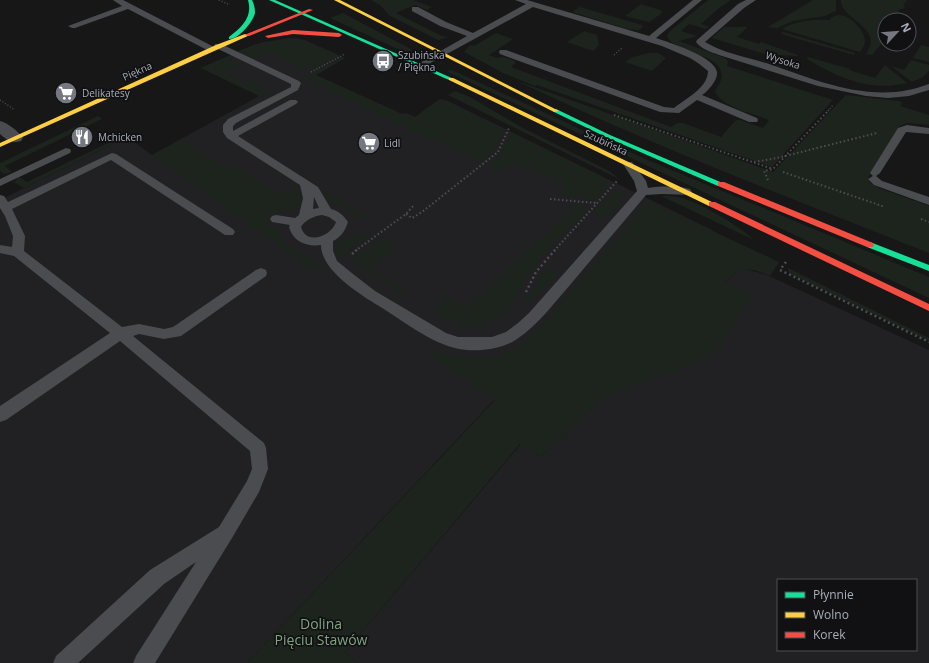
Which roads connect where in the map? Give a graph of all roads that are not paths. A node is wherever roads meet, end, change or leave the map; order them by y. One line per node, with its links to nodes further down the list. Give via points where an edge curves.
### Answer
1 (118, 0): 11 (lane)
2 (250, 0): 20 (main road, Piękna, via 254,10 247,25)
3 (271, 0): 12 (main road, Szubińska)
4 (519, 0): 10 (lane)
5 (698, 0): 19 (lane)
6 (752, 0): 24 (lane, Wysoka, via 741,6 700,42 827,86 885,94)
7 (335, 1): 22 (main road, Szubińska)
8 (556, 2): 14 (lane)
9 (315, 4): 12 (main road, Piękna); 15 (main road, Piękna)
10 (532, 4): 14 (lane); 17 (lane)
11 (129, 6): 16 (lane); 20 (lane)
12 (293, 9): 15 (main road, Szubińska); 20 (main road, Piękna)
13 (415, 9): 17 (lane)
14 (554, 11): 19 (lane)
15 (303, 13): 18 (main road, Szubińska); 20 (main road, Piękna)
16 (72, 26)
17 (474, 36): 22 (lane)
18 (358, 37): 20 (main road, Piękna, via 293,32); 23 (main road, Szubińska)
19 (650, 39): 25 (lane, via 693,55 712,71 712,77 705,88)
20 (215, 48): 30 (lane, via 297,84 295,88 232,121 227,128); 31 (main road, Piękna)
21 (503, 52): 25 (lane, via 663,110 676,111)
22 (442, 54): 23 (lane); 48 (main road, Szubińska, via 608,136)
23 (420, 65): 34 (main road, Szubińska)
24 (929, 87)
25 (696, 96): 27 (lane)
26 (293, 102): 30 (lane)
27 (754, 120)
28 (0, 126): 31 (street)
29 (929, 131): 39 (lane, via 902,130 875,176 878,183)
30 (231, 136): 35 (lane)
31 (16, 138): 32 (main road, Piękna)
32 (0, 145)
33 (66, 151): 36 (lane)
34 (628, 164): 37 (lane, via 644,188); 38 (main road, Szubińska)
35 (304, 182): 41 (lane, via 314,189); 43 (lane, via 308,198)
36 (0, 183)
37 (643, 192): 38 (lane); 45 (lane, via 524,327 511,336 493,342 458,343 441,337 370,294 332,263 327,251)
38 (686, 192): 50 (main road, Szubińska)
39 (929, 201)
40 (3, 203): 44 (lane, via 112,156); 47 (lane, via 19,236)
41 (326, 211): 43 (lane, via 315,212); 45 (lane, via 336,214 342,222 338,232)
42 (276, 219): 43 (lane)
43 (301, 219): 45 (lane, via 296,227 300,236 312,241)
44 (229, 232)
45 (327, 239)
46 (0, 249): 47 (lane)
47 (18, 253): 51 (lane)
48 (929, 268)
49 (261, 273): 51 (lane, via 176,332 164,334 139,329)
50 (929, 308)
51 (120, 333): 52 (lane); 53 (lane, via 258,448 260,469)
52 (0, 415)
53 (226, 532): 54 (lane, via 157,577); 55 (lane)
54 (63, 663)
55 (143, 663)

